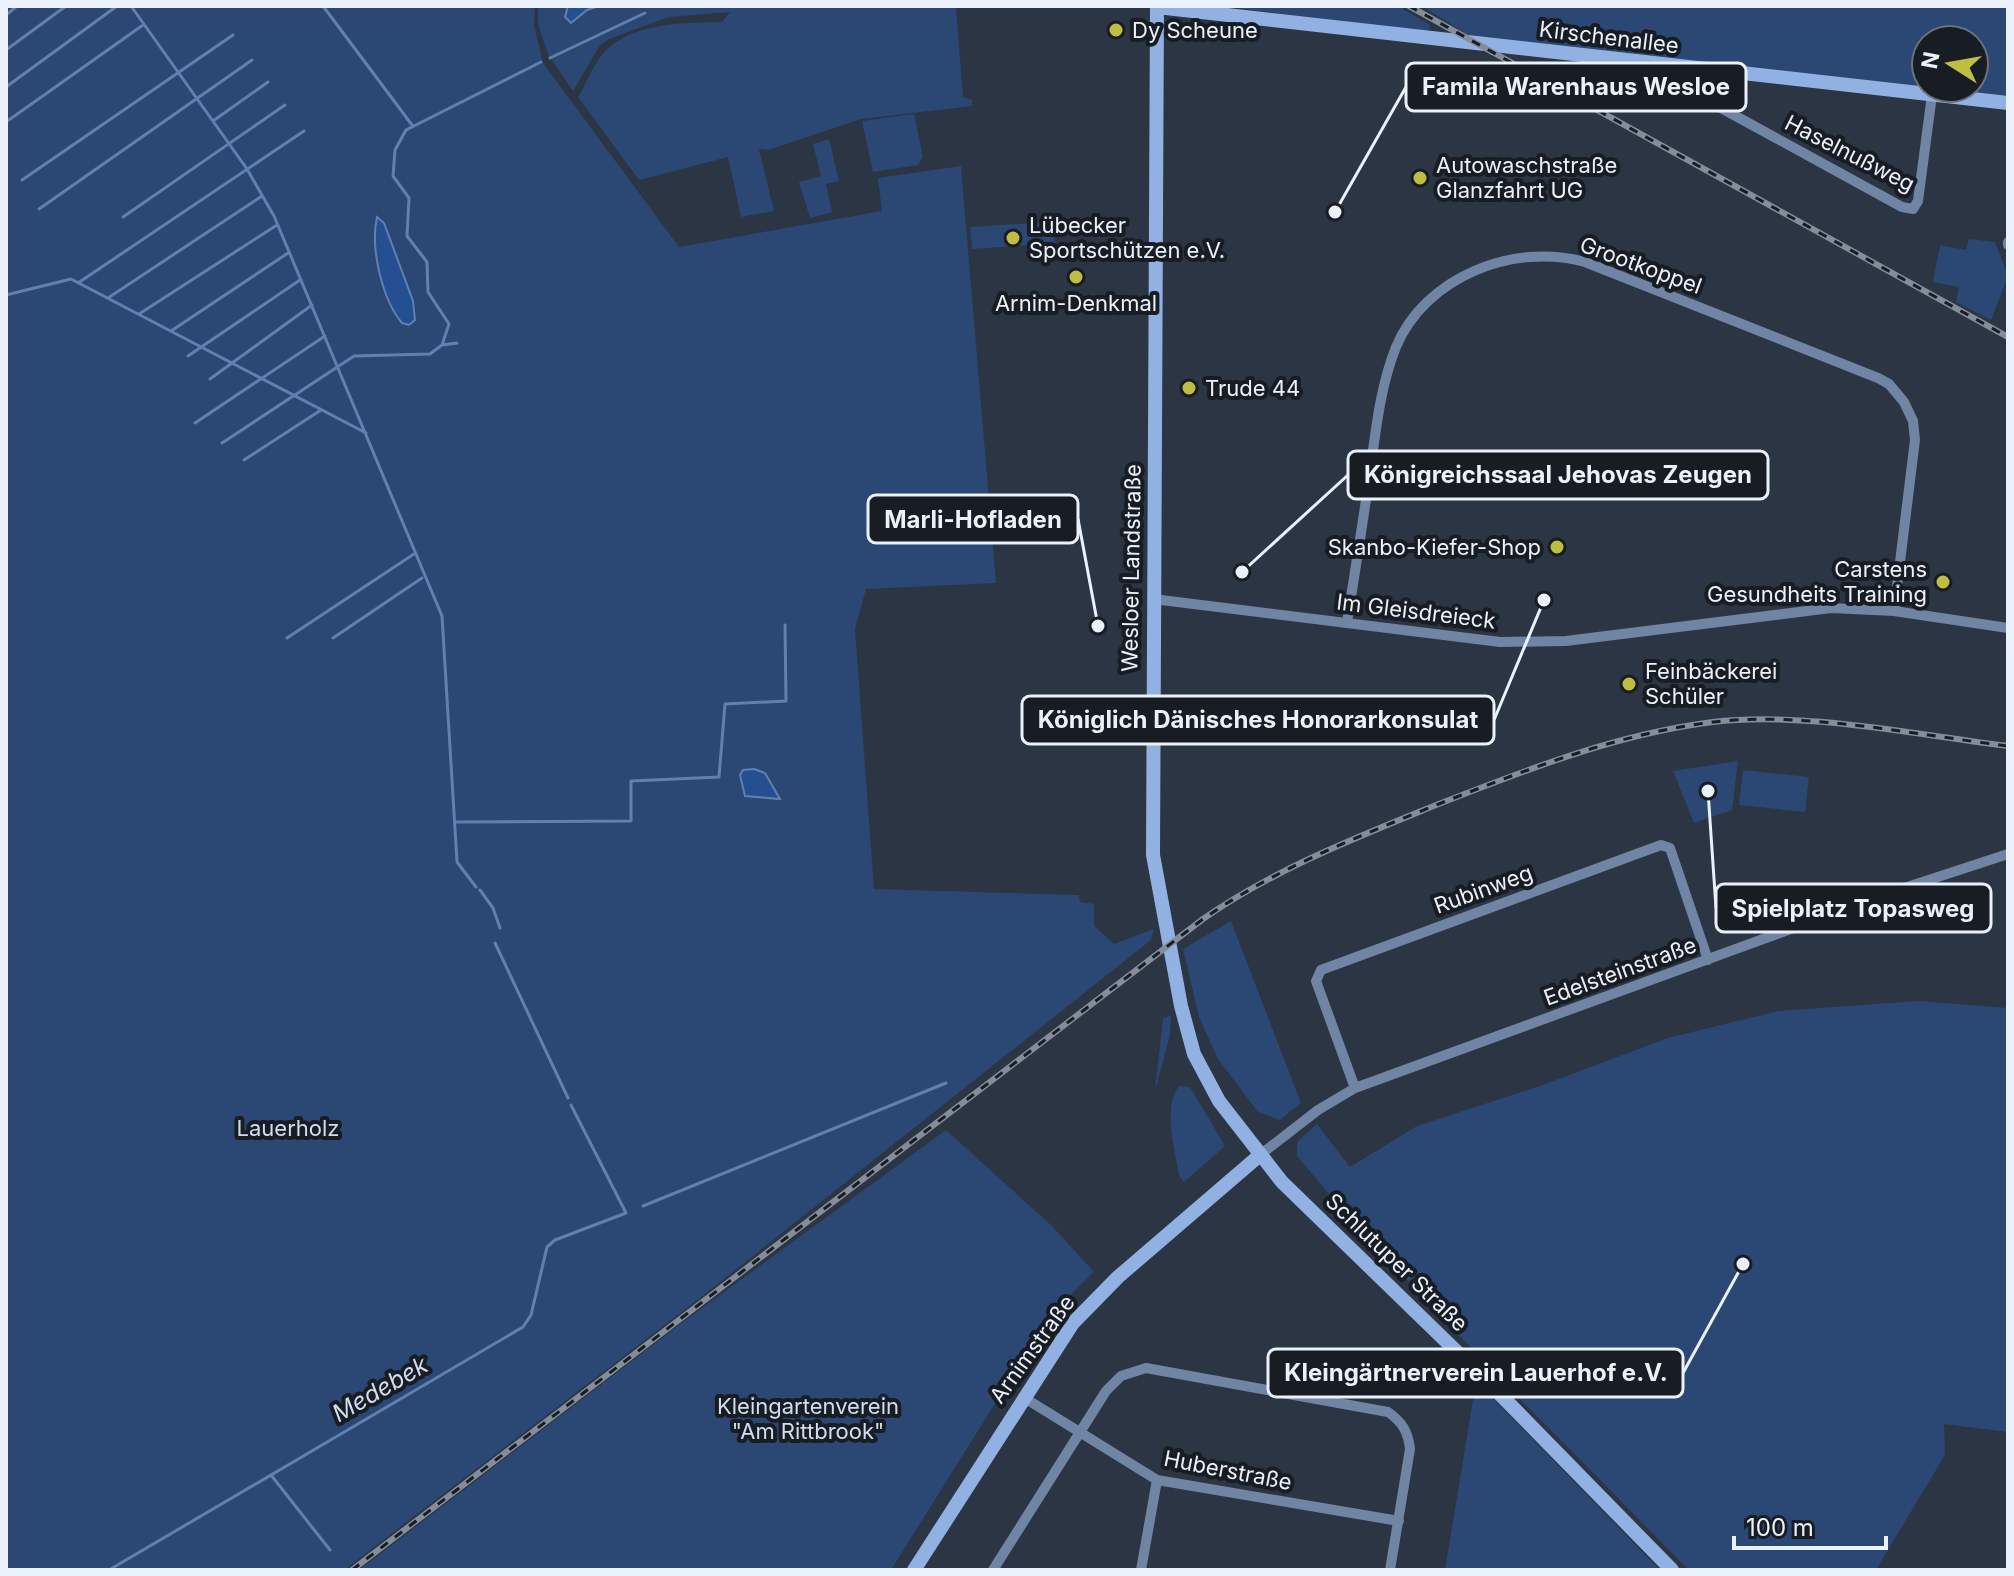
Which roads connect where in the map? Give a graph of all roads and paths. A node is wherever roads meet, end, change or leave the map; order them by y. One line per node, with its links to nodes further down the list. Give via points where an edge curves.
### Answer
1 (1157, 6): 2 (main road, Kirschenallee); 5 (main road, Wesloer Landstraße)
2 (1682, 68): 3 (main road, Kirschenallee); 4 (street, Haselnußweg, via 1682,84 1690,91 1913,209)
3 (1910, 93)
4 (1931, 104)
5 (1153, 599): 7 (street, Im Gleisdreieck); 12 (main road, Wesloer Landstraße, via 1153,855 1165,924 1194,1054 1211,1088)
6 (1894, 611): 7 (street, Im Gleisdreieck, via 1788,611 1543,643 1476,640); 7 (street, Grootkoppel, via 1915,440 1909,412 1896,392 1878,378 1804,348 1585,262 1554,256 1511,259 1472,272 1420,310 1397,344 1380,406); 8 (street, Im Gleisdreieck)
7 (1347, 622)
8 (2008, 628)
9 (2008, 854): 10 (street, Edelsteinstraße)
10 (1708, 960): 11 (street, Edelsteinstraße); 11 (street, Rubinweg, via 1666,846 1321,970 1317,976)
11 (1355, 1088): 12 (street, Edelsteinstraße)
12 (1260, 1155): 13 (main road, Arnimstraße, via 1118,1277 1073,1323); 21 (main road, Schlutuper Straße)
13 (1023, 1397): 14 (street, Huberstraße); 17 (main road, Arnimstraße)
14 (1079, 1434): 15 (street, Huberstraße); 16 (street, via 1121,1376 1146,1368 1388,1412 1400,1420 1410,1449); 18 (street)
15 (1157, 1480): 16 (street, Huberstraße); 19 (street)
16 (1399, 1521): 20 (street)
17 (914, 1570)
18 (993, 1570)
19 (1141, 1570)
20 (1390, 1570)
21 (1672, 1570)

